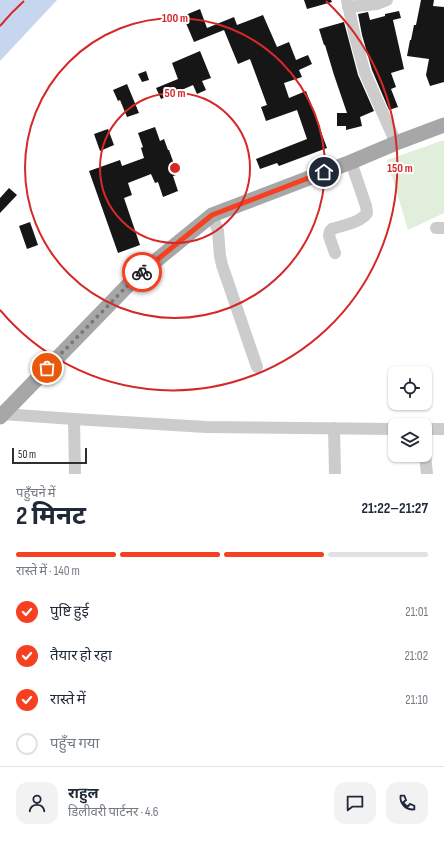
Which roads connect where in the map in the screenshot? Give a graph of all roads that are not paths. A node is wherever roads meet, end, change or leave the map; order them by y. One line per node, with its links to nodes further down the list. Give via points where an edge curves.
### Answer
1 (387, 0): 2 (street, via 377,4)
2 (348, 3): 4 (street, via 365,73)
3 (444, 125): 4 (main road)
4 (396, 142): 5 (main road)
5 (352, 162): 6 (main road); 7 (street, via 367,213 360,220 330,231 329,236)
6 (212, 215): 8 (street, via 218,231 222,265); 9 (main road, via 136,277)
7 (335, 253)
8 (257, 367)
9 (1, 415): 10 (street)
10 (74, 419): 11 (street, via 206,427); 16 (street)
11 (334, 428): 13 (street); 17 (street)
12 (444, 428): 14 (street)
13 (388, 429)
14 (432, 429)
15 (426, 462): 18 (street)
16 (75, 474)
17 (335, 474)
18 (427, 474)

